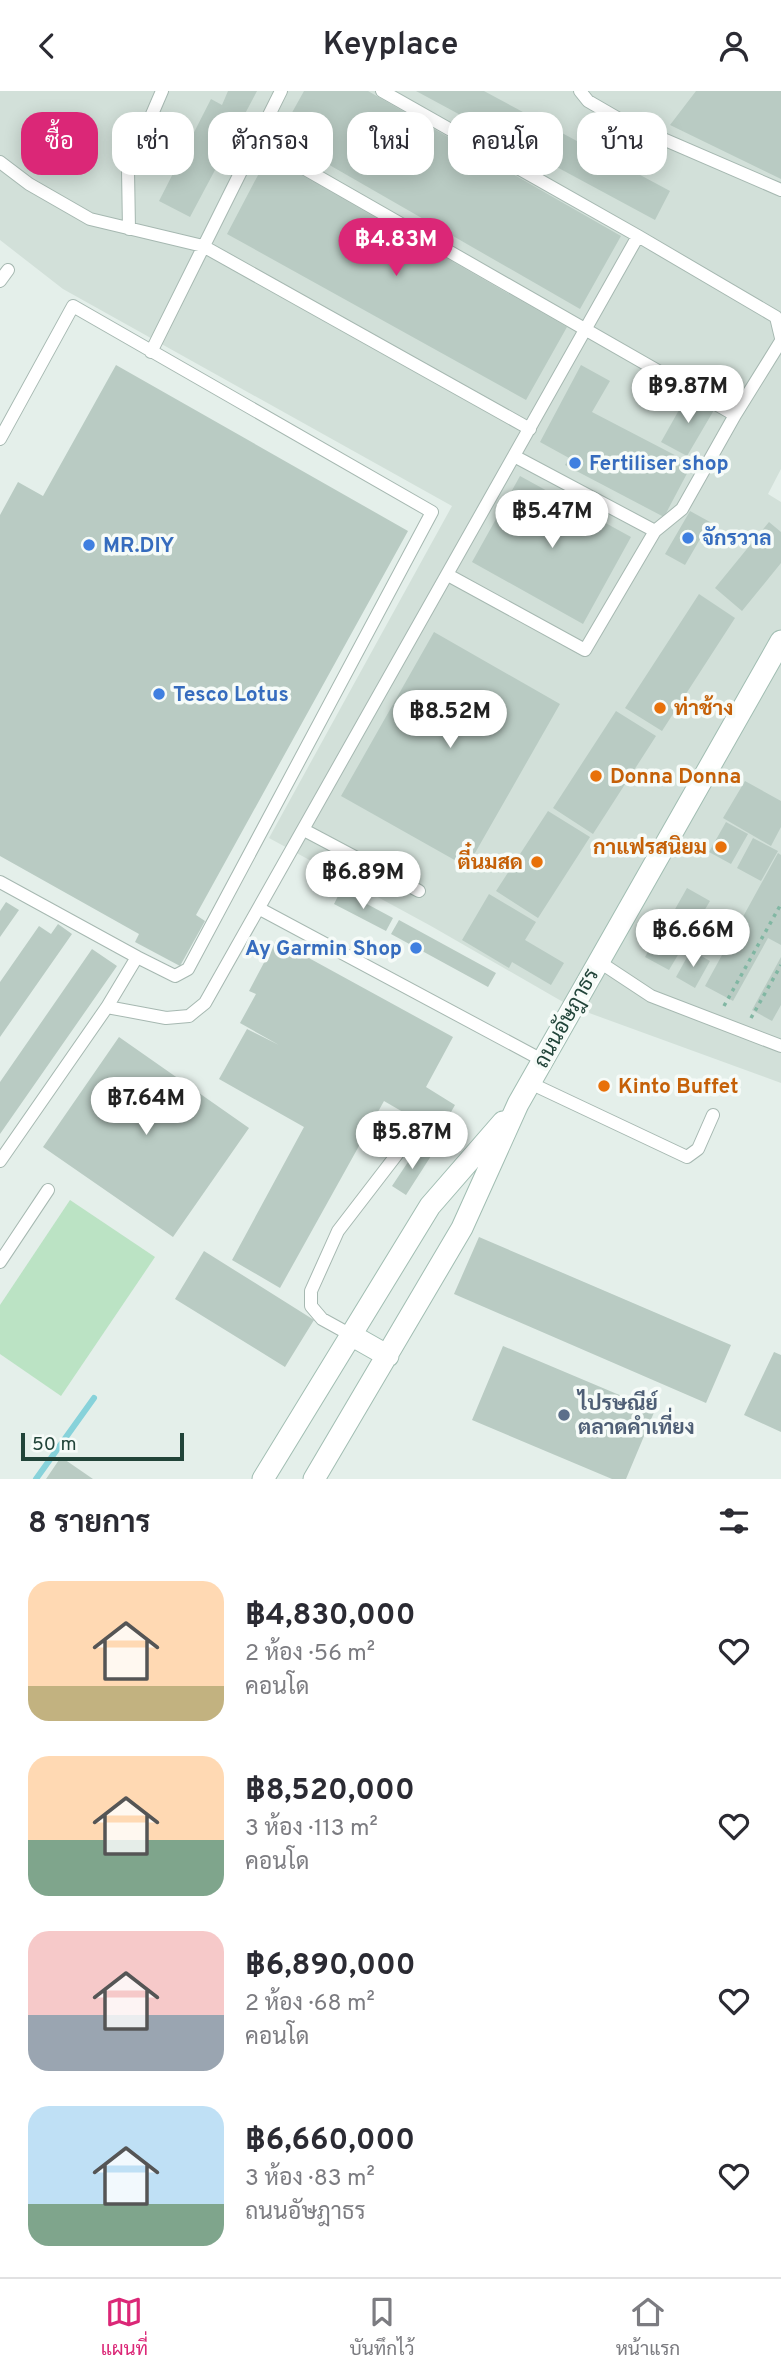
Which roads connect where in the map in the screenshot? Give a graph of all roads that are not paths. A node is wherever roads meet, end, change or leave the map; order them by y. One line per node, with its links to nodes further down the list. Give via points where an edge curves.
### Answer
1 (162, 91): 10 (lane, via 128,170)
2 (281, 91): 5 (lane)
3 (382, 91): 11 (lane)
4 (580, 91): 9 (lane, via 588,101 626,123)
5 (270, 112)
6 (0, 162): 10 (lane, via 90,219)
7 (239, 175): 12 (lane)
8 (316, 175): 15 (lane)
9 (781, 190)
10 (129, 229): 12 (lane)
11 (638, 236): 15 (lane); 16 (lane, via 776,317)
12 (203, 247): 17 (lane); 19 (lane)
13 (8, 269): 14 (lane)
14 (0, 281)
15 (586, 329): 18 (lane); 19 (lane)
16 (781, 340): 18 (lane)
17 (151, 352): 20 (lane, via 74,306); 29 (lane, via 432,512 188,969 175,976)
18 (735, 415): 22 (lane, via 682,509)
19 (530, 429): 21 (lane)
20 (0, 439)
21 (514, 456): 22 (lane); 23 (lane)
22 (655, 531): 23 (lane, via 585,650)
23 (448, 575): 25 (lane)
24 (781, 641): 30 (street, ถนนอัษฎาธร)
25 (304, 830): 27 (lane); 28 (lane)
26 (0, 882): 29 (lane)
27 (419, 891)
28 (260, 909): 31 (lane, via 205,1003 189,1016 166,1018); 33 (lane)
29 (137, 957): 31 (lane)
30 (598, 961): 32 (lane, via 651,996); 33 (street, ถนนอัษฎาธร)
31 (107, 1007): 38 (lane)
32 (781, 1046)
33 (542, 1060): 34 (street, ถนนอัษฎาธร)
34 (530, 1083): 35 (street, ถนนอัษฎาธร); 36 (lane, via 687,1157 698,1149)
35 (518, 1104): 41 (street, ถนนอัษฎาธร, via 430,1206); 42 (street, ถนนอัษฎาธร, via 462,1228)
36 (713, 1115)
37 (411, 1136): 41 (lane, via 338,1231 311,1291 311,1306 322,1319)
38 (0, 1161)
39 (48, 1190): 40 (lane)
40 (0, 1262)
41 (351, 1335): 42 (street); 43 (street, ถนนอัษฎาธร)
42 (388, 1356): 44 (street, ถนนอัษฎาธร)
43 (263, 1479)
44 (314, 1479)

